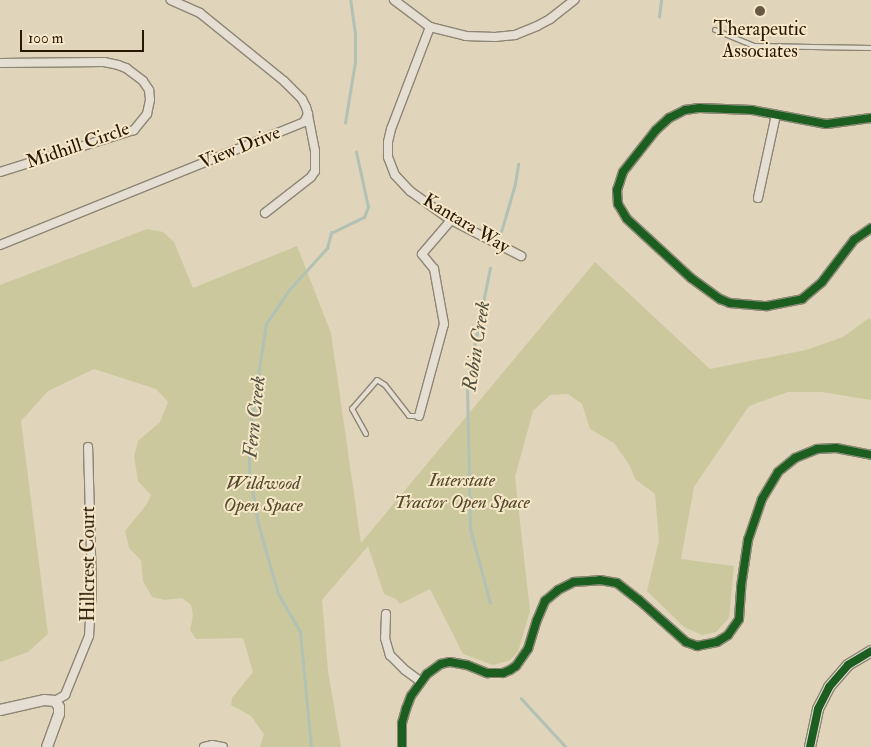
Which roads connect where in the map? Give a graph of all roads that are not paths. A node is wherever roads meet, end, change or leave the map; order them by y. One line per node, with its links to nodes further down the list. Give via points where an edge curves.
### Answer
1 (171, 0): 8 (street, via 200,13 284,81 302,99)
2 (394, 0): 4 (street)
3 (574, 0): 4 (street, via 544,23 509,36 465,36)
4 (430, 27): 14 (street, Kantara Way, via 391,129 388,157 395,175)
5 (715, 30): 6 (lane, via 754,46)
6 (871, 48)
7 (0, 63): 11 (street, Midhill Circle, via 104,62 118,65 143,81 149,90 150,100 147,114 134,130)
8 (308, 114): 13 (street, via 315,171); 16 (street, View Drive, via 304,122)
9 (776, 115): 10 (street, via 826,124); 12 (street); 15 (street, via 752,110 699,108 682,111 669,118 620,177 617,197 624,214 691,278 720,299 767,306 802,299 815,290 852,241)
10 (871, 118)
11 (0, 172)
12 (758, 198)
13 (265, 213)
14 (451, 220): 17 (street, Kantara Way); 18 (street, via 422,254 434,269 444,324)
15 (871, 228)
16 (0, 245)
17 (521, 256)
18 (419, 416): 19 (lane, via 409,416 385,385 377,380 352,408)
19 (366, 434)
20 (88, 447): 25 (street, Hillcrest Court, via 92,588 89,636 65,695)
21 (871, 455): 24 (street, via 836,448 817,449 795,458 778,472 762,499 748,540 739,619 728,635 717,642 697,646 686,642 617,584 600,580 581,582 558,590 545,601 528,649 510,670 487,673 450,662 434,668)
22 (386, 614): 24 (street, via 385,638 390,655)
23 (871, 650): 31 (street, via 848,665 829,686 818,709)
24 (420, 681): 30 (street, via 402,723)
25 (55, 701): 26 (street, via 44,700); 27 (street, via 59,707)
26 (0, 710)
27 (49, 746)
28 (204, 747): 29 (street)
29 (223, 747)
30 (402, 747)
31 (810, 747)

